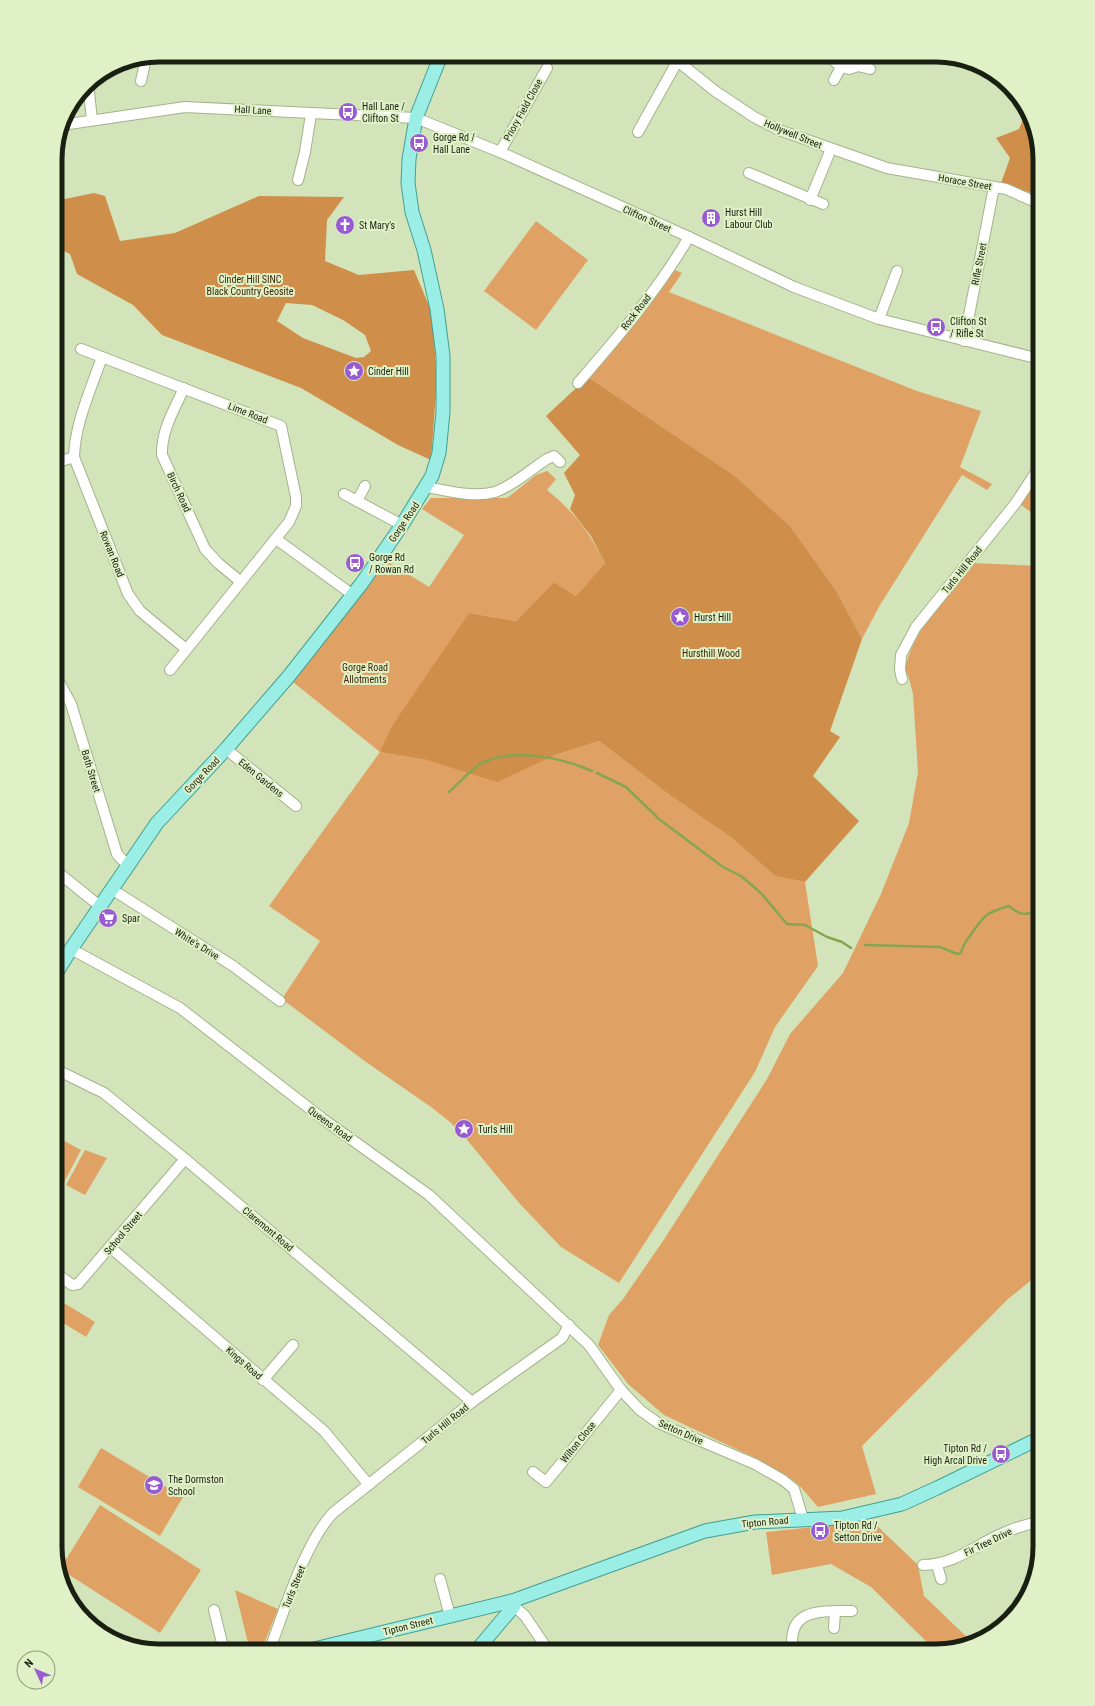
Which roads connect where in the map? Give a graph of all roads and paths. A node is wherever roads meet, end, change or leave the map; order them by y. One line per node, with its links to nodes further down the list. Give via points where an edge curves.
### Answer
1 (438, 62): 13 (main road, Gorge Road)
2 (673, 62): 16 (street)
3 (678, 62): 17 (street, Hollywell Street, via 754,118)
4 (835, 62): 6 (street)
5 (145, 63): 10 (street)
6 (841, 67): 8 (street, via 849,69 858,66); 9 (street)
7 (547, 68): 18 (street, Priory Field Close)
8 (870, 69)
9 (834, 80)
10 (141, 81)
11 (89, 91): 14 (street)
12 (311, 114): 13 (street, Hall Lane); 14 (street, Hall Lane, via 185,107); 21 (street)
13 (416, 118): 18 (street, Clifton Street); 40 (main road, Gorge Road, via 408,183 412,212 424,250 437,309 443,356 439,453)
14 (92, 120): 15 (street, Hall Lane)
15 (68, 124)
16 (638, 132)
17 (831, 149): 19 (street, Hollywell Street); 23 (street)
18 (500, 152): 26 (street, Clifton Street)
19 (887, 168): 22 (street, Horace Street)
20 (749, 173): 23 (street)
21 (298, 180)
22 (994, 187): 24 (street, Horace Street, via 1006,189); 29 (street, Rifle Street)
23 (810, 200): 25 (street)
24 (1033, 201)
25 (823, 204)
26 (689, 237): 28 (street, Clifton Street, via 794,287); 33 (street, Rock Road, via 670,269)
27 (897, 271): 28 (street)
28 (879, 318): 29 (street, Clifton Street)
29 (964, 341): 32 (street, Clifton Street)
30 (81, 349): 31 (street, Lime Road)
31 (102, 357): 34 (street, Lime Road); 35 (street, via 78,428)
32 (1033, 357)
33 (578, 383)
34 (184, 388): 44 (street, Lime Road, via 281,426 296,506 289,522); 45 (street, Birch Road, via 165,429 162,455 205,549)
35 (74, 457): 36 (street); 47 (street, Rowan Road, via 128,594 140,611)
36 (62, 461)
37 (560, 462): 40 (street, via 554,456 547,459 495,492 453,492)
38 (1033, 477): 49 (street, Turls Hill Road, via 1015,504 916,626 901,656)
39 (365, 486): 42 (street)
40 (428, 487): 43 (main road, Gorge Road)
41 (344, 494): 42 (street)
42 (357, 501): 43 (street)
43 (402, 525): 46 (main road, Gorge Road)
44 (276, 539): 45 (street); 46 (street)
45 (241, 582): 47 (street)
46 (353, 595): 51 (main road, Gorge Road, via 289,676)
47 (186, 649): 48 (street)
48 (170, 670)
49 (902, 679)
50 (62, 687): 53 (street, Bath Street, via 71,704 117,854)
51 (226, 749): 52 (street, Eden Gardens); 53 (main road, Gorge Road, via 163,816)
52 (296, 806)
53 (128, 866): 55 (main road, Gorge Road)
54 (62, 875): 56 (street)
55 (112, 890): 56 (main road, Gorge Road); 59 (street, White's Drive, via 233,966)
56 (101, 906): 57 (main road, Gorge Road)
57 (71, 949): 58 (main road, Gorge Road); 64 (street, Queens Road, via 180,1008 323,1120 429,1195)
58 (62, 964)
59 (280, 1001)
60 (62, 1072): 61 (street, Claremont Road, via 104,1093)
61 (185, 1159): 62 (street, School Street); 68 (street, Claremont Road)
62 (110, 1248): 63 (street, School Street, via 78,1284 72,1285); 66 (street, Kings Road)
63 (62, 1277)
64 (569, 1325): 67 (street, Setton Drive, via 589,1345); 68 (street, Turls Hill Road, via 562,1338)
65 (293, 1345): 66 (street)
66 (263, 1380): 71 (street, Kings Road, via 324,1431)
67 (621, 1390): 70 (street, Wilton Close, via 546,1482); 72 (street, Setton Drive, via 640,1410 658,1423 737,1456 783,1480 794,1489)
68 (472, 1402): 71 (street, Turls Hill Road)
69 (1033, 1441): 72 (main road, Tipton Road, via 902,1504 842,1518)
70 (533, 1472)
71 (370, 1485): 74 (street, Turls Hill Road, via 333,1513)
72 (803, 1519): 79 (main road, Tipton Road, via 755,1522 705,1531)
73 (1033, 1524): 76 (street, Fir Tree Drive, via 999,1534 964,1554)
74 (322, 1525): 87 (street, Turls Street)
75 (923, 1565): 76 (street, Fir Tree Drive)
76 (937, 1565): 78 (street)
77 (440, 1579): 84 (street)
78 (940, 1579)
79 (513, 1604): 80 (main road, Tipton Road); 89 (main road); 90 (street, via 525,1616)
80 (486, 1608): 84 (main road, Tipton Street)
81 (214, 1610): 86 (street)
82 (835, 1611): 83 (street); 85 (street); 91 (street, via 818,1611 797,1622 792,1630)
83 (852, 1611)
84 (450, 1616): 88 (main road, Tipton Street)
85 (834, 1628)
86 (222, 1644)
87 (272, 1644)
88 (335, 1644)
89 (482, 1644)
90 (544, 1644)
91 (792, 1644)

